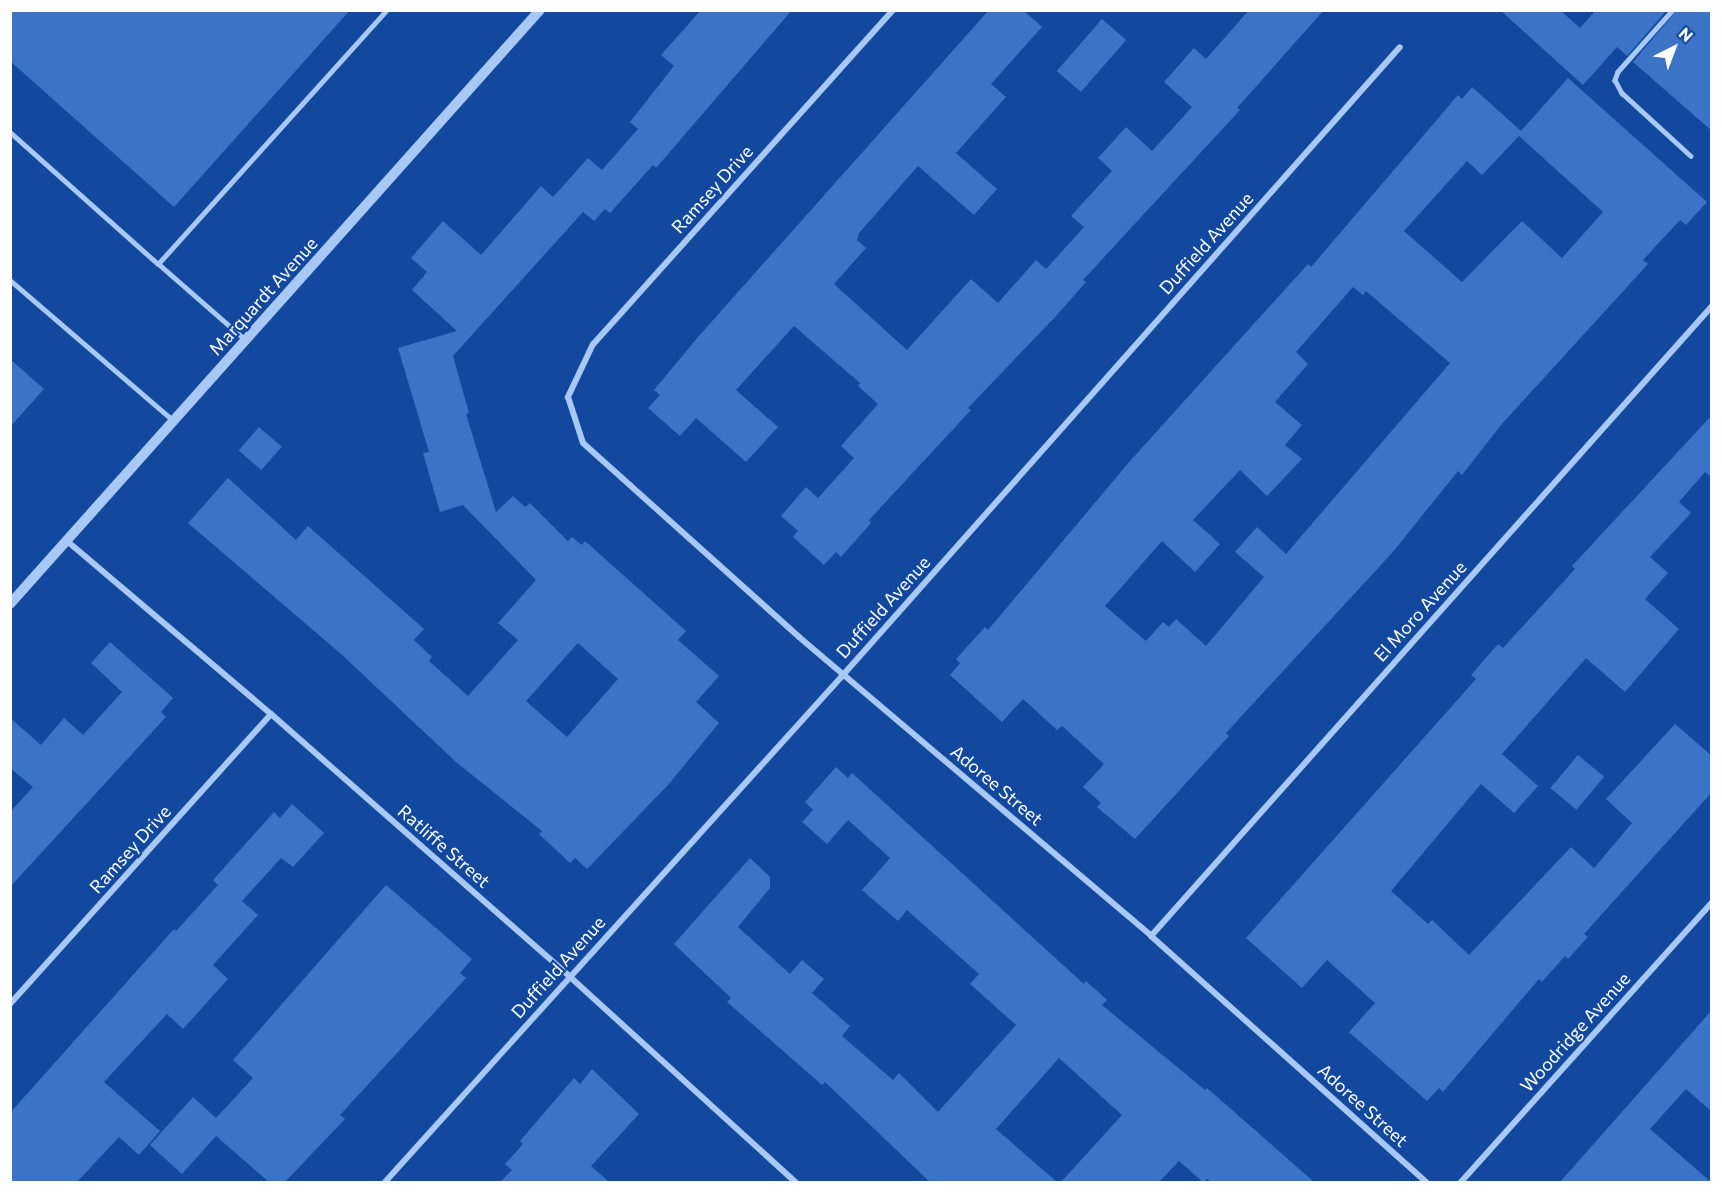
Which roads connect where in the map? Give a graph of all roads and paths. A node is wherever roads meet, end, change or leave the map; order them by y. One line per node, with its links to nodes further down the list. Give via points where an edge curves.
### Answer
1 (387, 10): 8 (lane)
2 (540, 10): 11 (street, Marquardt Avenue)
3 (893, 10): 12 (street, Ramsey Drive, via 593,344)
4 (1673, 10): 7 (lane, via 1618,72 1616,80 1622,93)
5 (1400, 47): 16 (street, Duffield Avenue)
6 (10, 132): 8 (lane)
7 (1691, 156)
8 (158, 264): 11 (lane)
9 (10, 280): 13 (lane)
10 (1712, 306): 19 (street, El Moro Avenue)
11 (246, 340): 13 (street, Marquardt Avenue)
12 (568, 397): 16 (street, Adoree Street, via 583,442)
13 (174, 421): 14 (street, Marquardt Avenue)
14 (67, 541): 15 (street, Marquardt Avenue); 17 (street, Ratliffe Street)
15 (10, 604)
16 (843, 675): 19 (street, Adoree Street); 20 (street, Duffield Avenue)
17 (271, 714): 20 (street, Ratliffe Street); 21 (street, Ramsey Drive)
18 (1712, 902): 25 (street, Woodridge Avenue)
19 (1151, 936): 24 (street, Adoree Street)
20 (569, 976): 22 (street, Duffield Avenue); 23 (street, Ratliffe Street)
21 (10, 1004)
22 (385, 1182)
23 (795, 1182)
24 (1426, 1182)
25 (1461, 1182)

